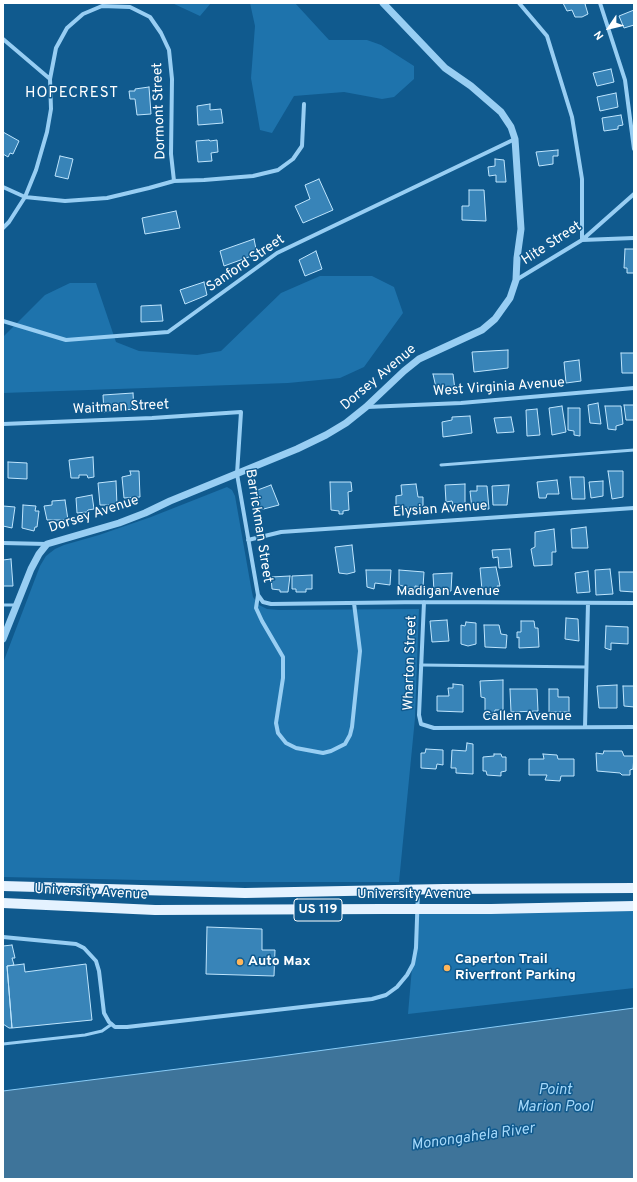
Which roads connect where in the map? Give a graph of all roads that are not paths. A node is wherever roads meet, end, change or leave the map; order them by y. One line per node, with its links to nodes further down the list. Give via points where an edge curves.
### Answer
1 (383, 3): 7 (street, Dorsey Avenue, via 445,68 501,112)
2 (519, 3): 15 (street, via 547,36 572,117 582,179)
3 (600, 3): 8 (street, via 625,80)
4 (3, 39): 5 (street)
5 (50, 80): 9 (street, Dormont Street, via 56,48 67,28 83,14 102,6 130,7 150,17 169,50); 12 (street, Dormont Street, via 51,109 48,132)
6 (304, 104): 9 (street, via 302,146 292,160 278,170 253,176)
7 (515, 139): 16 (street, Dorsey Avenue, via 521,229); 17 (street, Sanford Street, via 277,253 168,332 66,340)
8 (634, 149)
9 (174, 181): 12 (street, via 107,198 65,201)
10 (3, 187): 12 (street)
11 (634, 194): 15 (street, Hite Street)
12 (25, 197): 13 (street, Dormont Street)
13 (3, 228)
14 (634, 238): 15 (street)
15 (582, 240): 16 (street, Hite Street)
16 (516, 280): 19 (street, Dorsey Avenue, via 510,298 495,319 482,330 419,359)
17 (3, 321)
18 (634, 388): 19 (street, West Virginia Avenue)
19 (366, 407): 24 (street, Dorsey Avenue, via 326,435)
20 (240, 412): 21 (street, Waitman Street); 24 (street, Barrickman Street)
21 (3, 424)
22 (634, 450): 23 (lane)
23 (441, 465)
24 (237, 474): 26 (street, Barrickman Street); 28 (street, Dorsey Avenue, via 119,523)
25 (634, 508): 26 (street, Elysian Avenue, via 281,532)
26 (248, 540): 29 (street, Barrickman Street)
27 (3, 543): 28 (street)
28 (47, 544): 36 (street, Dorsey Avenue, via 31,569)
29 (258, 595): 30 (street, Barrickman Street); 32 (street, Barrickman Street, via 256,608 283,657 283,678 276,723 278,733 286,743 296,748 323,753 345,744 352,727 360,652)
30 (263, 602): 32 (street, Madigan Avenue)
31 (424, 602): 32 (street, Madigan Avenue); 33 (street, Madigan Avenue); 38 (street, Wharton Street)
32 (354, 603)
33 (588, 603): 34 (street, Madigan Avenue); 39 (street)
34 (634, 604)
35 (3, 605): 36 (lane)
36 (16, 605): 37 (street, Dorsey Avenue)
37 (3, 639)
38 (421, 666): 39 (lane); 40 (street, Wharton Street)
39 (586, 667): 41 (street)
40 (421, 724): 41 (street, Callen Avenue, via 434,728)
41 (585, 727): 42 (street, Callen Avenue)
42 (634, 727)
43 (3, 886): 45 (main road, University Avenue / US 119, via 245,893)
44 (634, 888): 45 (main road, University Avenue / US 119)
45 (418, 890): 48 (street)
46 (3, 903): 48 (main road, University Avenue / US 119, via 155,910)
47 (634, 906): 48 (main road, University Avenue / US 119)
48 (416, 909): 50 (street, via 416,948 413,964 397,987 386,995 372,1000 128,1027 115,1027)
49 (3, 937): 50 (street, via 76,944 84,948 96,961 104,1013)
50 (112, 1024): 51 (lane, via 102,1031 85,1035)
51 (3, 1044)

